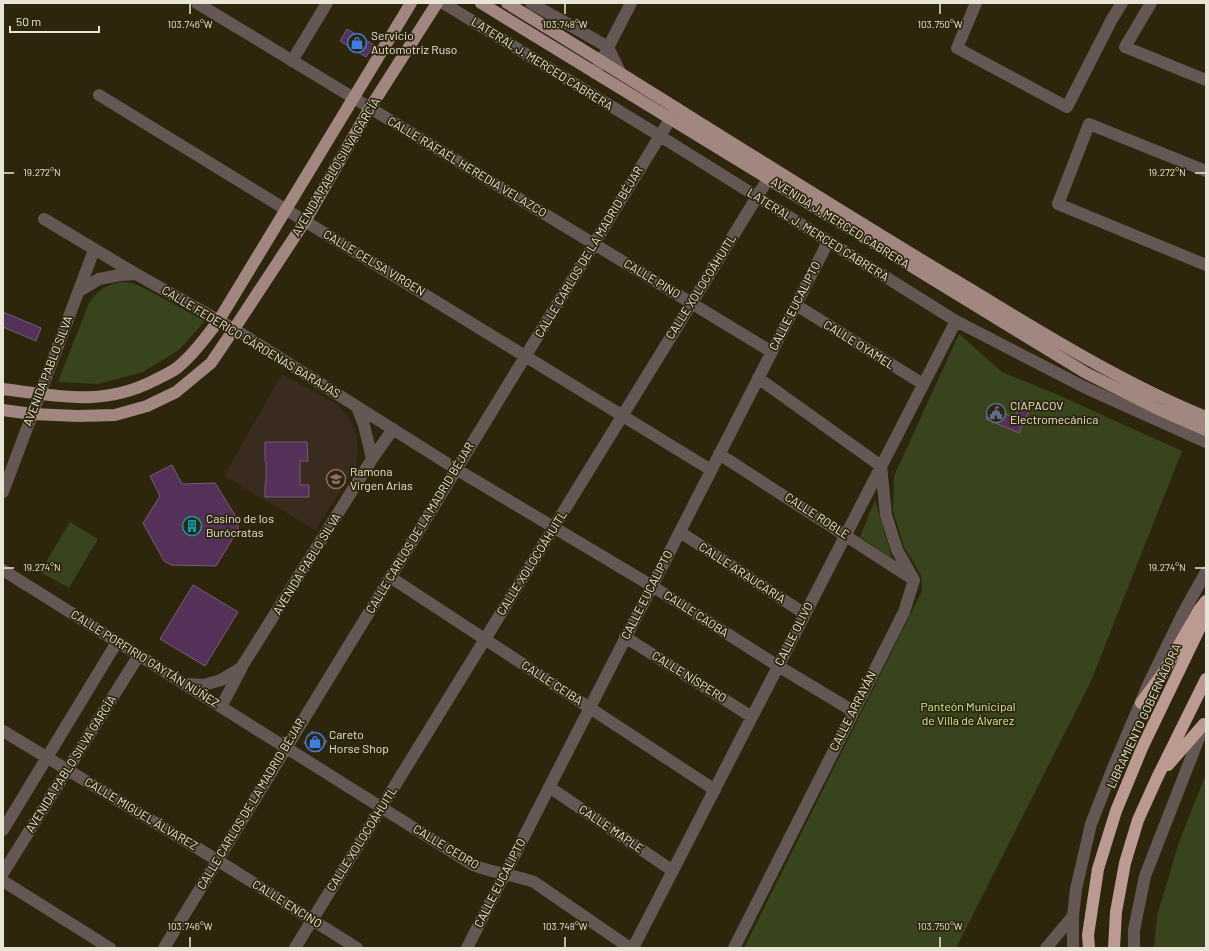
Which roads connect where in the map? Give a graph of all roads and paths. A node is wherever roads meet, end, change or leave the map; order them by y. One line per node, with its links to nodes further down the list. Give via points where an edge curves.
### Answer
1 (197, 3): 15 (street, CALLE RAFAÉL HEREDIA VELAZCO)
2 (327, 3): 15 (street)
3 (411, 3): 20 (main road, AVENIDA PABLO SILVA GARCÍA)
4 (437, 3): 21 (main road, AVENIDA PABLO SILVA GARCÍA)
5 (443, 3): 24 (street, LATERAL J. MERCED CABRERA)
6 (481, 3): 17 (main road, AVENIDA J. MERCED CABRERA)
7 (507, 3): 14 (main road, AVENIDA J. MERCED CABRERA)
8 (531, 3): 13 (street)
9 (631, 3): 13 (street)
10 (976, 3): 11 (street, via 957,48 1068,107)
11 (1122, 3)
12 (1151, 3): 18 (street, via 1125,47)
13 (608, 47): 14 (street); 16 (street)
14 (601, 60): 16 (main road, AVENIDA J. MERCED CABRERA); 17 (street)
15 (292, 61): 20 (street, CALLE RAFAÉL HEREDIA VELAZCO)
16 (620, 72): 22 (main road, AVENIDA J. MERCED CABRERA)
17 (594, 73): 23 (main road, AVENIDA J. MERCED CABRERA)
18 (1206, 80)
19 (99, 95): 28 (street, CALLE CELSA VIRGEN)
20 (353, 98): 21 (street, CALLE RAFAÉL HEREDIA VELAZCO); 28 (main road, AVENIDA PABLO SILVA GARCÍA)
21 (370, 108): 30 (main road, AVENIDA PABLO SILVA GARCÍA); 32 (street, CALLE RAFAÉL HEREDIA VELAZCO)
22 (677, 108): 23 (street, CALLE CARLOS DE LA MADRID BÉJAR); 49 (main road, AVENIDA J. MERCED CABRERA, via 843,213 1061,344)
23 (670, 119): 24 (street, CALLE CARLOS DE LA MADRID BÉJAR); 26 (main road, AVENIDA J. MERCED CABRERA)
24 (660, 136): 27 (street, LATERAL J. MERCED CABRERA); 32 (street, CALLE CARLOS DE LA MADRID BÉJAR)
25 (1206, 171): 34 (street, via 1089,124 1058,204)
26 (768, 179): 27 (street, CALLE XOLOCOÁHUITL); 55 (main road, AVENIDA J. MERCED CABRERA, via 1086,373)
27 (757, 197): 31 (street, LATERAL J. MERCED CABRERA); 37 (street, CALLE XOLOCOÁHUITL)
28 (286, 209): 30 (street, CALLE CELSA VIRGEN); 39 (main road, AVENIDA PABLO SILVA GARCÍA)
29 (44, 219): 33 (street, CALLE FEDERICO CÁRDENAS BARAJAS)
30 (305, 221): 41 (main road, AVENIDA PABLO SILVA GARCÍA); 43 (street, CALLE CELSA VIRGEN)
31 (828, 242): 38 (street, CALLE EUCALIPTO); 40 (street, LATERAL J. MERCED CABRERA)
32 (594, 244): 37 (street, CALLE PINO); 43 (street, CALLE CARLOS DE LA MADRID BÉJAR)
33 (94, 250): 35 (street, CALLE FEDERICO CÁRDENAS BARAJAS); 36 (street, AVENIDA PABLO SILVA)
34 (1206, 265)
35 (136, 274): 36 (street, via 99,279); 39 (street, CALLE FEDERICO CÁRDENAS BARAJAS)
36 (79, 291): 47 (street, AVENIDA PABLO SILVA)
37 (692, 304): 42 (street, CALLE PINO); 53 (street, CALLE XOLOCOÁHUITL)
38 (796, 305): 42 (street, CALLE EUCALIPTO); 45 (street, CALLE OYAMEL)
39 (219, 320): 41 (street, CALLE FEDERICO CÁRDENAS BARAJAS); 47 (main road, AVENIDA PABLO SILVA GARCÍA, via 176,369 143,386 114,395 92,398)
40 (956, 321): 45 (street, CALLE OLIVO); 54 (street, LATERAL J. MERCED CABRERA)
41 (234, 329): 48 (street, CALLE FEDERICO CÁRDENAS BARAJAS); 52 (main road, AVENIDA PABLO SILVA GARCÍA, via 211,363 176,392 147,406 115,415)
42 (772, 352): 44 (street, CALLE EUCALIPTO)
43 (526, 356): 53 (street); 62 (street, CALLE CARLOS DE LA MADRID BÉJAR)
44 (758, 378): 59 (street, CALLE EUCALIPTO); 61 (street)
45 (923, 384): 61 (street, CALLE OLIVO)
46 (3, 389): 47 (main road, AVENIDA PABLO SILVA GARCÍA)
47 (39, 394): 52 (street, AVENIDA PABLO SILVA)
48 (358, 407): 57 (street, CALLE FEDERICO CÁRDENAS BARAJAS); 60 (street)
49 (1182, 408): 51 (main road); 56 (main road, AVENIDA J. MERCED CABRERA)
50 (3, 410): 52 (main road, AVENIDA PABLO SILVA GARCÍA)
51 (1206, 411)
52 (32, 414): 64 (street, AVENIDA PABLO SILVA)
53 (623, 416): 63 (street); 65 (street, CALLE XOLOCOÁHUITL)
54 (1150, 418): 55 (street); 58 (street, LATERAL J. MERCED CABRERA)
55 (1185, 421): 56 (main road, AVENIDA J. MERCED CABRERA)
56 (1205, 427)
57 (393, 429): 60 (street, AVENIDA PABLO SILVA); 62 (street, CALLE FEDERICO CÁRDENAS BARAJAS)
58 (1206, 442)
59 (719, 454): 63 (street, CALLE EUCALIPTO); 67 (street, CALLE ROBLE)
60 (372, 459): 81 (street, AVENIDA PABLO SILVA)
61 (881, 466): 67 (street, CALLE OLIVO); 71 (street, via 886,515 897,550)
62 (456, 469): 65 (street, CALLE CAOBA); 70 (street, CALLE CARLOS DE LA MADRID BÉJAR)
63 (711, 470): 66 (street, CALLE EUCALIPTO)
64 (3, 492)
65 (554, 528): 72 (street, CALLE CAOBA); 77 (street, CALLE XOLOCOÁHUITL)
66 (680, 532): 72 (street, CALLE EUCALIPTO); 74 (street, CALLE ARAUCARIA)
67 (846, 535): 71 (street, CALLE ROBLE); 74 (street, CALLE OLIVO)
68 (3, 570): 78 (street, CALLE PORFIRIO GAYTÁN NÚÑEZ)
69 (1206, 572): 84 (street, via 1182,615)
70 (390, 577): 77 (street, CALLE CEIBA); 91 (street, CALLE CARLOS DE LA MADRID BÉJAR)
71 (914, 580): 87 (street, CALLE ARRAYÁN, via 904,612)
72 (652, 586): 76 (street, CALLE EUCALIPTO); 80 (street, CALLE CAOBA)
73 (1206, 601): 84 (highway, via 1163,673)
74 (805, 614): 80 (street, CALLE OLIVO)
75 (1206, 615): 115 (highway, LIBRAMIENTO GOBERNADORA, via 1142,748 1116,812 1098,869)
76 (626, 638): 86 (street, CALLE EUCALIPTO); 88 (street, CALLE NÍSPERO)
77 (485, 640): 86 (street, CALLE CEIBA); 97 (street, CALLE XOLOCOÁHUITL)
78 (117, 642): 79 (street, CALLE PORFIRIO GAYTÁN NÚÑEZ); 92 (street, AVENIDA PABLO SILVA GARCÍA)
79 (139, 655): 83 (street, CALLE PORFIRIO GAYTÁN NÚÑEZ); 93 (street, AVENIDA PABLO SILVA GARCÍA)
80 (778, 666): 87 (street, CALLE CAOBA); 88 (street, CALLE OLIVO)
81 (241, 668): 83 (street, AVENIDA PABLO SILVA, via 221,680 204,685); 85 (street, AVENIDA PABLO SILVA)
82 (1206, 679): 94 (highway)
83 (185, 684): 85 (street, CALLE PORFIRIO GAYTÁN NÚÑEZ)
84 (1141, 703): 104 (street, via 1092,824 1076,889)
85 (221, 707): 91 (street, CALLE PORFIRIO GAYTÁN NÚÑEZ)
86 (590, 708): 95 (street, CALLE EUCALIPTO); 96 (street, CALLE CEIBA)
87 (853, 711): 112 (street, CALLE ARRAYÁN)
88 (752, 717): 96 (street, CALLE OLIVO)
89 (1205, 722): 94 (highway); 117 (street, via 1145,876 1134,930)
90 (3, 730): 92 (street, CALLE MIGUEL ÁLVAREZ)
91 (286, 748): 97 (street, CALLE CEDRO); 99 (street, CALLE CARLOS DE LA MADRID BÉJAR)
92 (47, 757): 93 (street, CALLE MIGUEL ÁLVAREZ); 98 (street, AVENIDA PABLO SILVA GARCÍA)
93 (68, 769): 99 (street, CALLE MIGUEL ÁLVAREZ); 101 (street, AVENIDA PABLO SILVA GARCÍA)
94 (1157, 778): 116 (highway, via 1138,820 1125,863 1116,912)
95 (549, 787): 100 (street, CALLE MAPLE); 102 (street, CALLE EUCALIPTO)
96 (714, 790): 100 (street, CALLE OLIVO)
97 (382, 807): 102 (street, CALLE CEDRO, via 473,865); 105 (street, CALLE XOLOCOÁHUITL)
98 (3, 830)
99 (217, 860): 105 (street, CALLE ENCINO); 108 (street, CALLE CARLOS DE LA MADRID BÉJAR)
100 (673, 871): 111 (street, CALLE OLIVO)
101 (3, 872)
102 (505, 873): 106 (street, CALLE EUCALIPTO); 111 (street, CALLE CEDRO, via 534,882)
103 (3, 881): 107 (street)
104 (1073, 916): 113 (street); 114 (street)
105 (312, 920): 109 (street, CALLE XOLOCOÁHUITL); 110 (street, CALLE ENCINO)
106 (471, 946)
107 (110, 948)
108 (164, 948)
109 (295, 948)
110 (357, 948)
111 (632, 948)
112 (734, 948)
113 (1046, 948)
114 (1073, 948)
115 (1088, 948)
116 (1114, 948)
117 (1134, 948)

